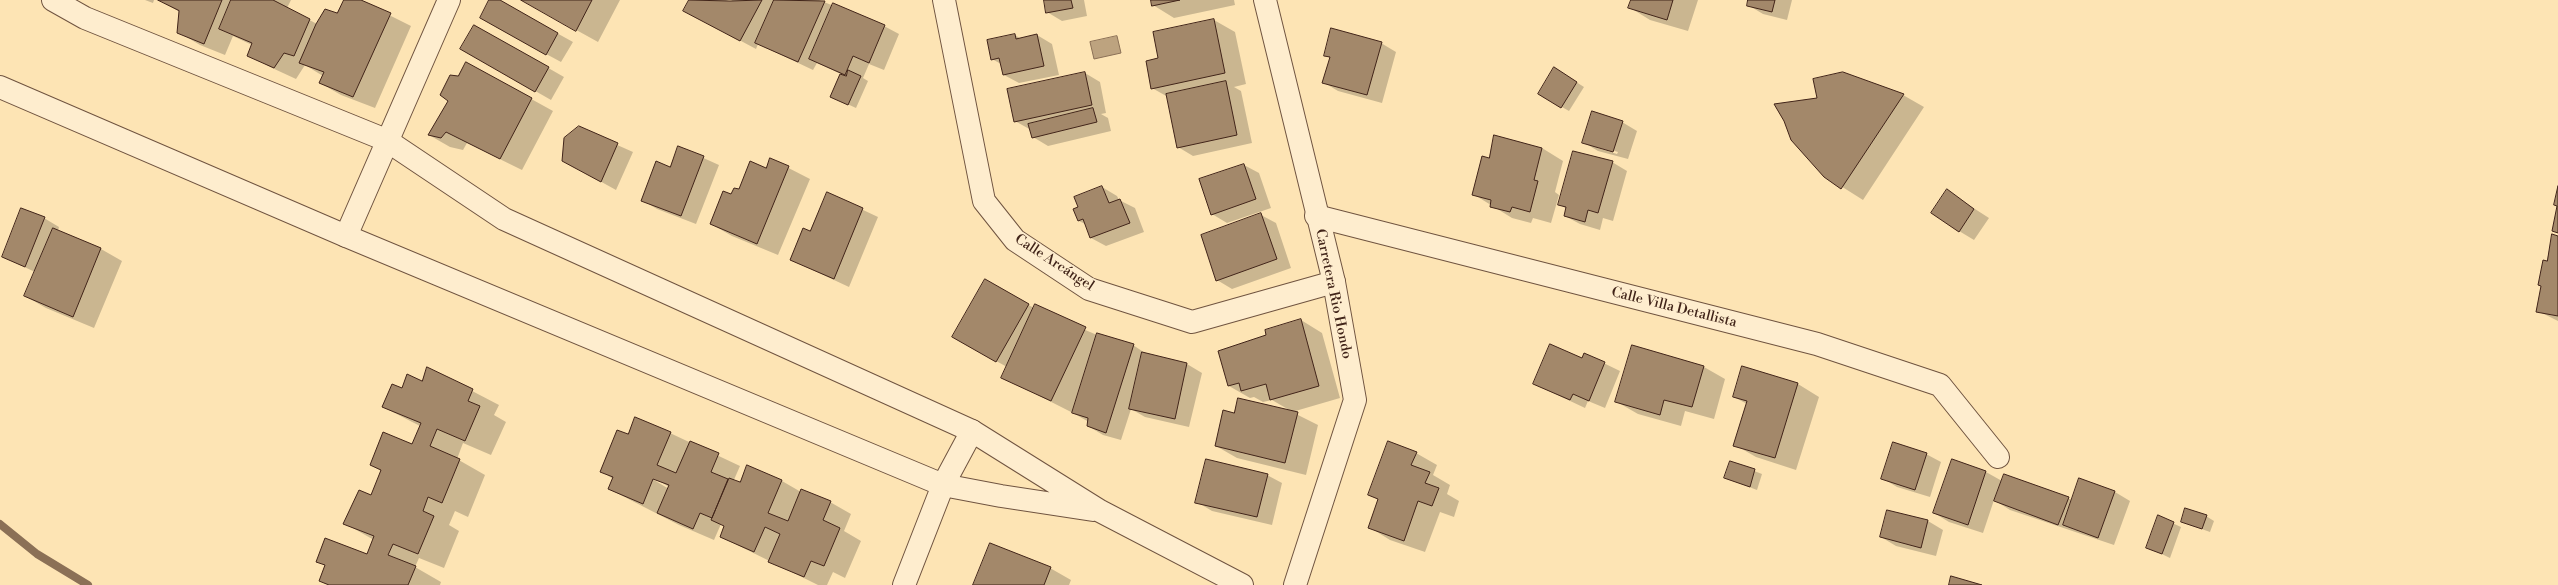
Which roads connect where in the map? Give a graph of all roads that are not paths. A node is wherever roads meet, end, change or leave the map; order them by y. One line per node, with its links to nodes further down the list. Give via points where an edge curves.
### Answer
1 (53, 0): 6 (street, via 85,18)
2 (447, 0): 6 (street)
3 (944, 0): 9 (street, Calle Arcángel, via 984,202 1015,240 1089,288 1192,322)
4 (1265, 0): 7 (street, Carretera Rio Hondo)
5 (0, 87): 8 (street)
6 (386, 140): 8 (street); 10 (street, via 504,219)
7 (1316, 216): 9 (street, Carretera Rio Hondo); 11 (street, Calle Villa Detallista, via 1817,344 1940,386)
8 (346, 236): 12 (street)
9 (1334, 282): 16 (street, Carretera Rio Hondo, via 1355,400)
10 (972, 430): 12 (street); 13 (street)
11 (1998, 457)
12 (944, 485): 13 (street); 14 (street)
13 (1100, 511): 15 (street)
14 (904, 585)
15 (1242, 585)
16 (1295, 585)

